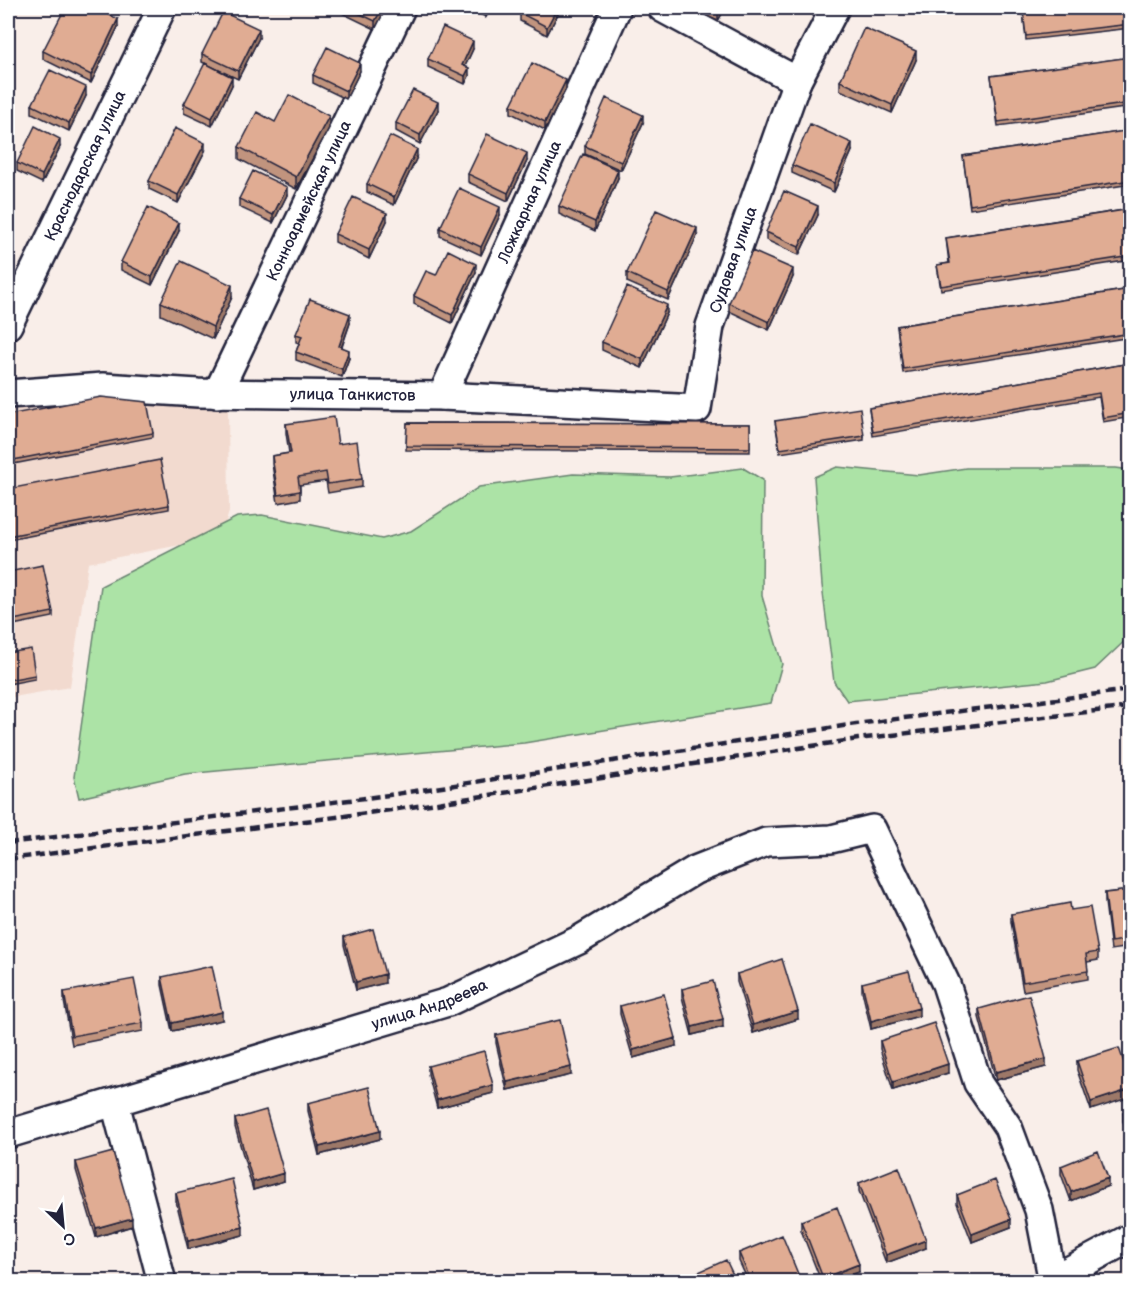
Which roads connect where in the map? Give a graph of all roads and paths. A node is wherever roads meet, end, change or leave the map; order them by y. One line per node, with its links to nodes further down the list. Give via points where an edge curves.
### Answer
1 (162, 8): 7 (street, Краснодарская улица)
2 (401, 8): 8 (street, Конноармейская улица)
3 (617, 8): 10 (street, Ложкарная улица)
4 (662, 8): 6 (street)
5 (835, 8): 6 (street)
6 (797, 81): 11 (street, Судовая улица, via 710,326)
7 (8, 325)
8 (217, 393): 9 (street, улица Танкистов, via 103,387); 10 (street, улица Танкистов)
9 (8, 394)
10 (442, 396): 11 (street, улица Танкистов)
11 (697, 410)
12 (115, 1103): 13 (street, улица Андреева); 15 (street); 16 (street, улица Андреева, via 448,1002 579,940 695,870 766,842 831,839 872,829 946,984 978,1083 1008,1127 1039,1210)
13 (8, 1134)
14 (1131, 1239): 16 (street)
15 (162, 1281)
16 (1051, 1281)

